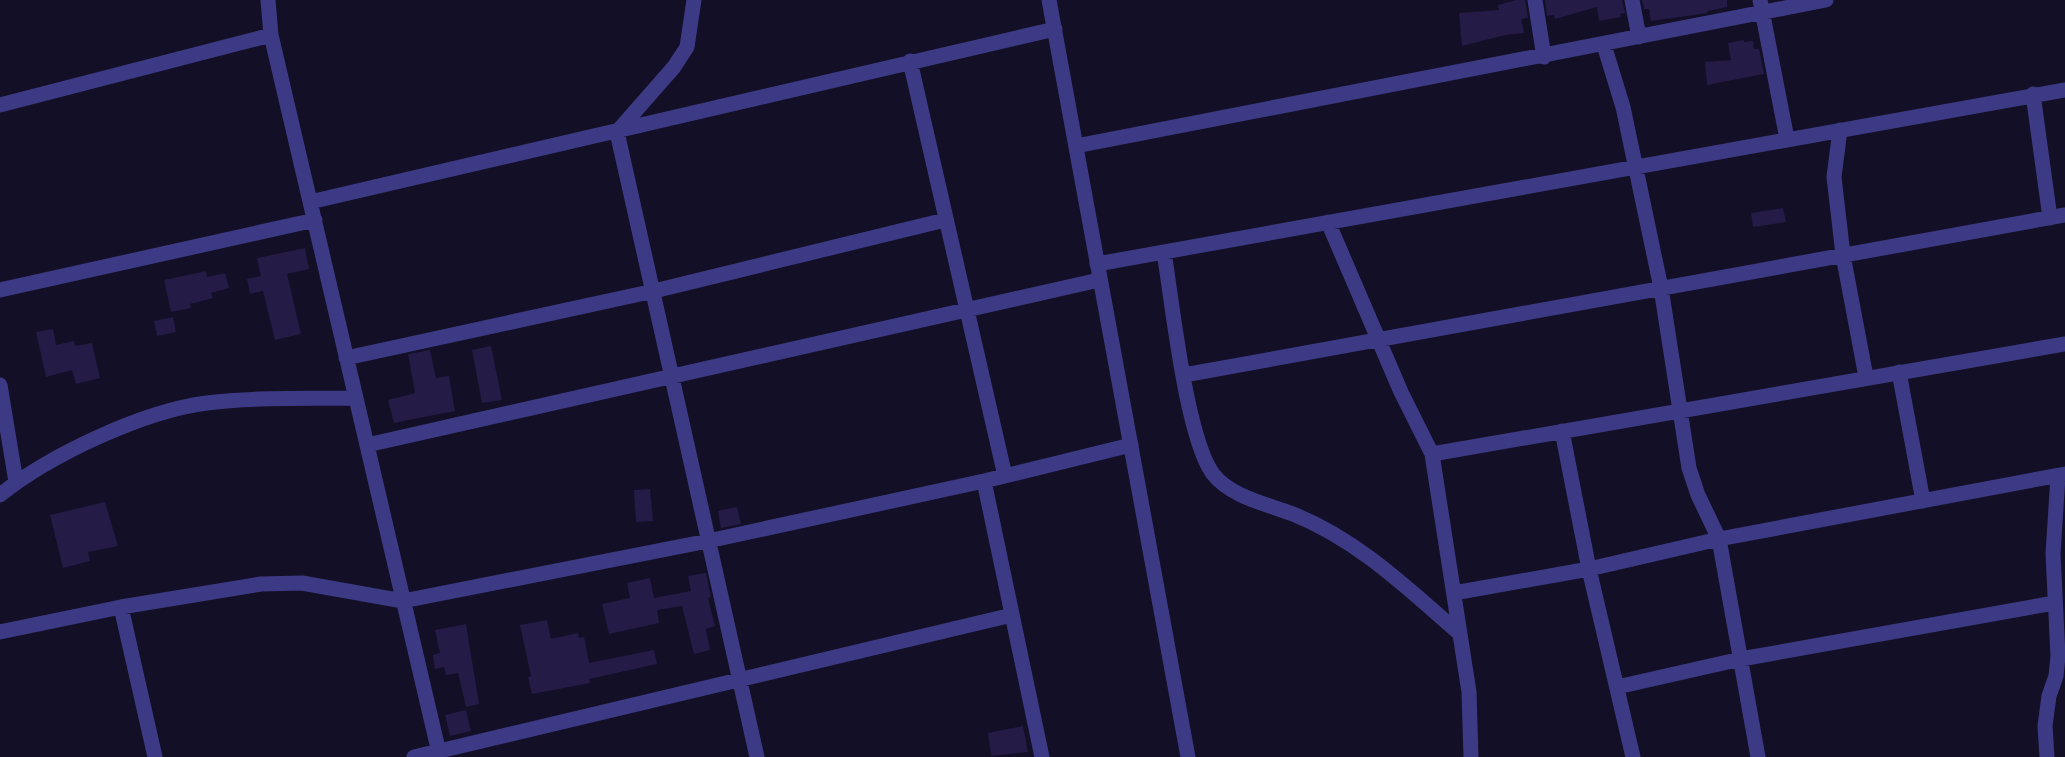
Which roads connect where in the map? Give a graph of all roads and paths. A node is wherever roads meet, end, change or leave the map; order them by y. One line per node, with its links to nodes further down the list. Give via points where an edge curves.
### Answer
1 (268, 0): 9 (street)
2 (694, 0): 18 (street, via 687,47)
3 (1049, 0): 8 (street)
4 (1535, 0): 12 (street)
5 (1632, 0): 10 (street)
6 (1826, 0): 7 (street)
7 (1761, 7): 10 (street); 19 (street)
8 (1055, 29): 13 (street); 20 (street)
9 (271, 34): 16 (street); 22 (street)
10 (1639, 38): 11 (street)
11 (1604, 45): 12 (street); 21 (street)
12 (1544, 57): 20 (street)
13 (910, 61): 18 (street); 25 (street)
14 (2065, 90): 15 (street)
15 (2033, 94): 17 (street); 23 (street)
16 (0, 105)
17 (1840, 130): 19 (street); 28 (street, via 1834,177)
18 (617, 132): 22 (street); 33 (street)
19 (1787, 139): 21 (street)
20 (1076, 146): 29 (street)
21 (1636, 166): 26 (street); 31 (street)
22 (310, 202): 24 (street)
23 (2058, 217): 28 (street)
24 (315, 220): 32 (street); 37 (street)
25 (945, 220): 33 (street); 34 (street)
26 (1328, 222): 27 (street); 35 (street)
27 (1164, 252): 29 (street); 39 (street)
28 (1843, 255): 31 (street); 41 (street)
29 (1096, 264): 30 (street)
30 (1099, 279): 34 (street); 47 (street)
31 (1661, 288): 35 (street); 44 (street)
32 (0, 290)
33 (654, 291): 37 (street); 40 (street)
34 (966, 309): 40 (street); 50 (street)
35 (1377, 339): 39 (street); 48 (street)
36 (2065, 344): 38 (street)
37 (346, 358): 43 (street)
38 (1899, 372): 41 (street); 54 (street)
39 (1184, 375): 64 (street, via 1204,458 1224,486 1337,534 1383,567)
40 (673, 376): 46 (street); 56 (street)
41 (1866, 377): 44 (street)
42 (0, 385): 52 (street)
43 (354, 398): 46 (street); 52 (street, via 207,403 159,413 69,453)
44 (1678, 410): 45 (street); 55 (street, via 1689,468)
45 (1562, 431): 48 (street); 57 (street)
46 (367, 445): 59 (street)
47 (1131, 445): 50 (street); 73 (street)
48 (1432, 454): 58 (street)
49 (2061, 475): 54 (street); 60 (street, via 2053,554)
50 (1005, 476): 51 (street)
51 (984, 481): 56 (street); 62 (street)
52 (16, 482): 53 (street)
53 (0, 495)
54 (1923, 501): 55 (street)
55 (1719, 538): 57 (street); 65 (street)
56 (708, 541): 59 (street); 66 (street)
57 (1589, 569): 58 (street); 67 (street)
58 (1454, 593): 64 (street)
59 (403, 601): 61 (street, via 303,583 236,588); 68 (street)
60 (2054, 603): 65 (street); 77 (street, via 2058,656 2044,726)
61 (121, 607): 63 (street); 69 (street)
62 (1012, 615): 66 (street); 72 (street)
63 (0, 632)
64 (1459, 633): 74 (street, via 1469,692)
65 (1741, 659): 67 (street); 76 (street)
66 (738, 678): 68 (street); 71 (street)
67 (1617, 687): 75 (street)
68 (439, 753): 70 (street)
69 (154, 757)
70 (414, 757)
71 (757, 757)
72 (1042, 757)
73 (1188, 757)
74 (1471, 757)
75 (1634, 757)
76 (1758, 757)
77 (2047, 757)

